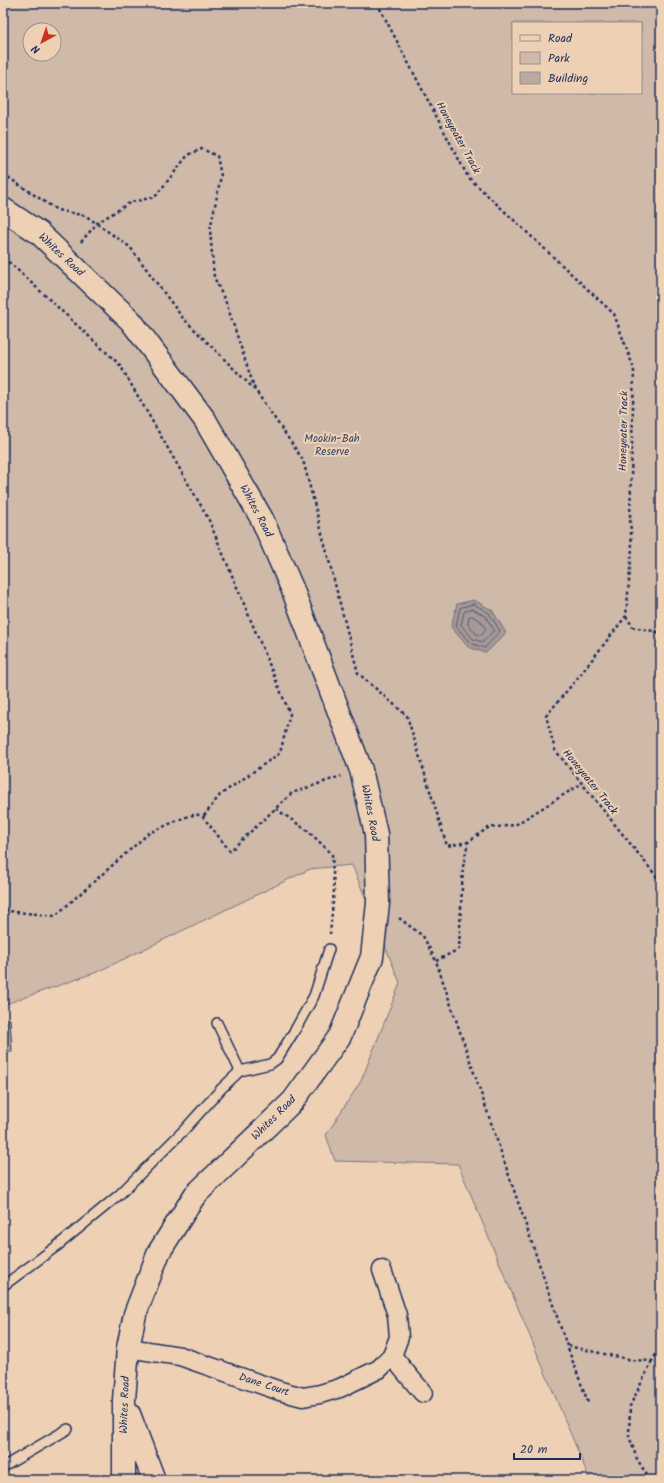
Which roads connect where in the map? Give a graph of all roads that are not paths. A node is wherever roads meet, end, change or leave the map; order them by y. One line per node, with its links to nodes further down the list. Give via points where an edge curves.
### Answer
1 (3, 208): 7 (street, Whites Road, via 39,233 131,321 209,427 262,519 292,588 360,770 376,834 378,903 372,957 340,1036 293,1101 195,1195 159,1252 135,1314)
2 (329, 949): 4 (lane, via 314,996 277,1059 270,1064)
3 (217, 1023): 4 (lane)
4 (240, 1071): 6 (lane, via 119,1195)
5 (382, 1270): 8 (street, Dane Court, via 397,1315 399,1337)
6 (3, 1286)
7 (128, 1348): 8 (street, Dane Court, via 180,1356 303,1397 340,1388 379,1369); 10 (street, Whites Road)
8 (392, 1356): 9 (street)
9 (423, 1393)
10 (124, 1400): 13 (street, Whites Road); 14 (street)
11 (68, 1429): 12 (lane)
12 (3, 1466)
13 (124, 1480)
14 (154, 1480)

